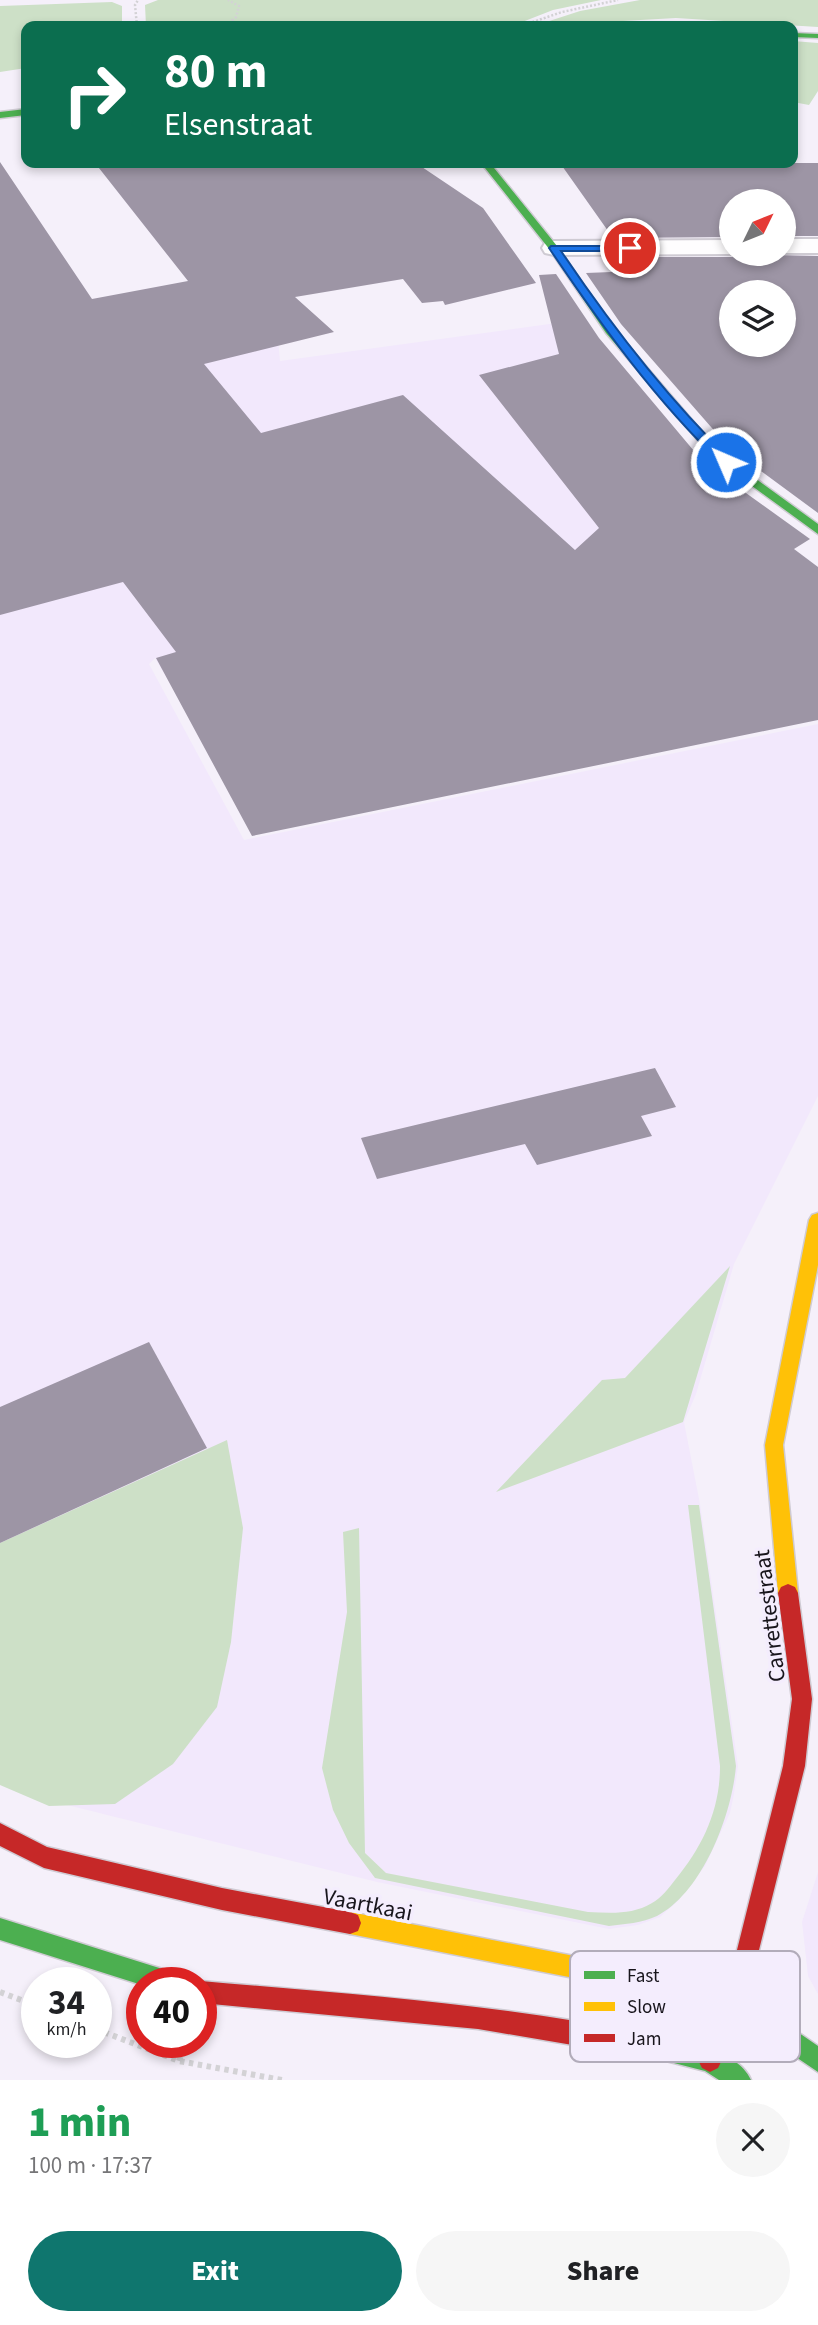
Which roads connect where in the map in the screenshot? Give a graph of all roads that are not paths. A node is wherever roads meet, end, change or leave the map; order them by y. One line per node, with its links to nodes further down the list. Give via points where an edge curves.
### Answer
1 (798, 34): 2 (street)
2 (818, 36)
3 (21, 113): 4 (street)
4 (0, 115)
5 (489, 168): 9 (street)
6 (796, 246): 7 (street)
7 (818, 246)
8 (719, 247): 9 (street)
9 (554, 248): 10 (street, via 610,331 706,443)
10 (818, 530)
11 (818, 1220): 14 (street, Carrettestraat, via 774,1445 802,1699 794,1766)
12 (0, 1834): 15 (street, Vaartkaai, via 44,1857 222,1899)
13 (0, 1929): 16 (street)
14 (748, 1951)
15 (570, 1964)
16 (126, 1969)
17 (217, 1994): 18 (street)
18 (570, 2030)
19 (800, 2048): 20 (street)
20 (818, 2060)
21 (713, 2062): 22 (street)
22 (739, 2080)

